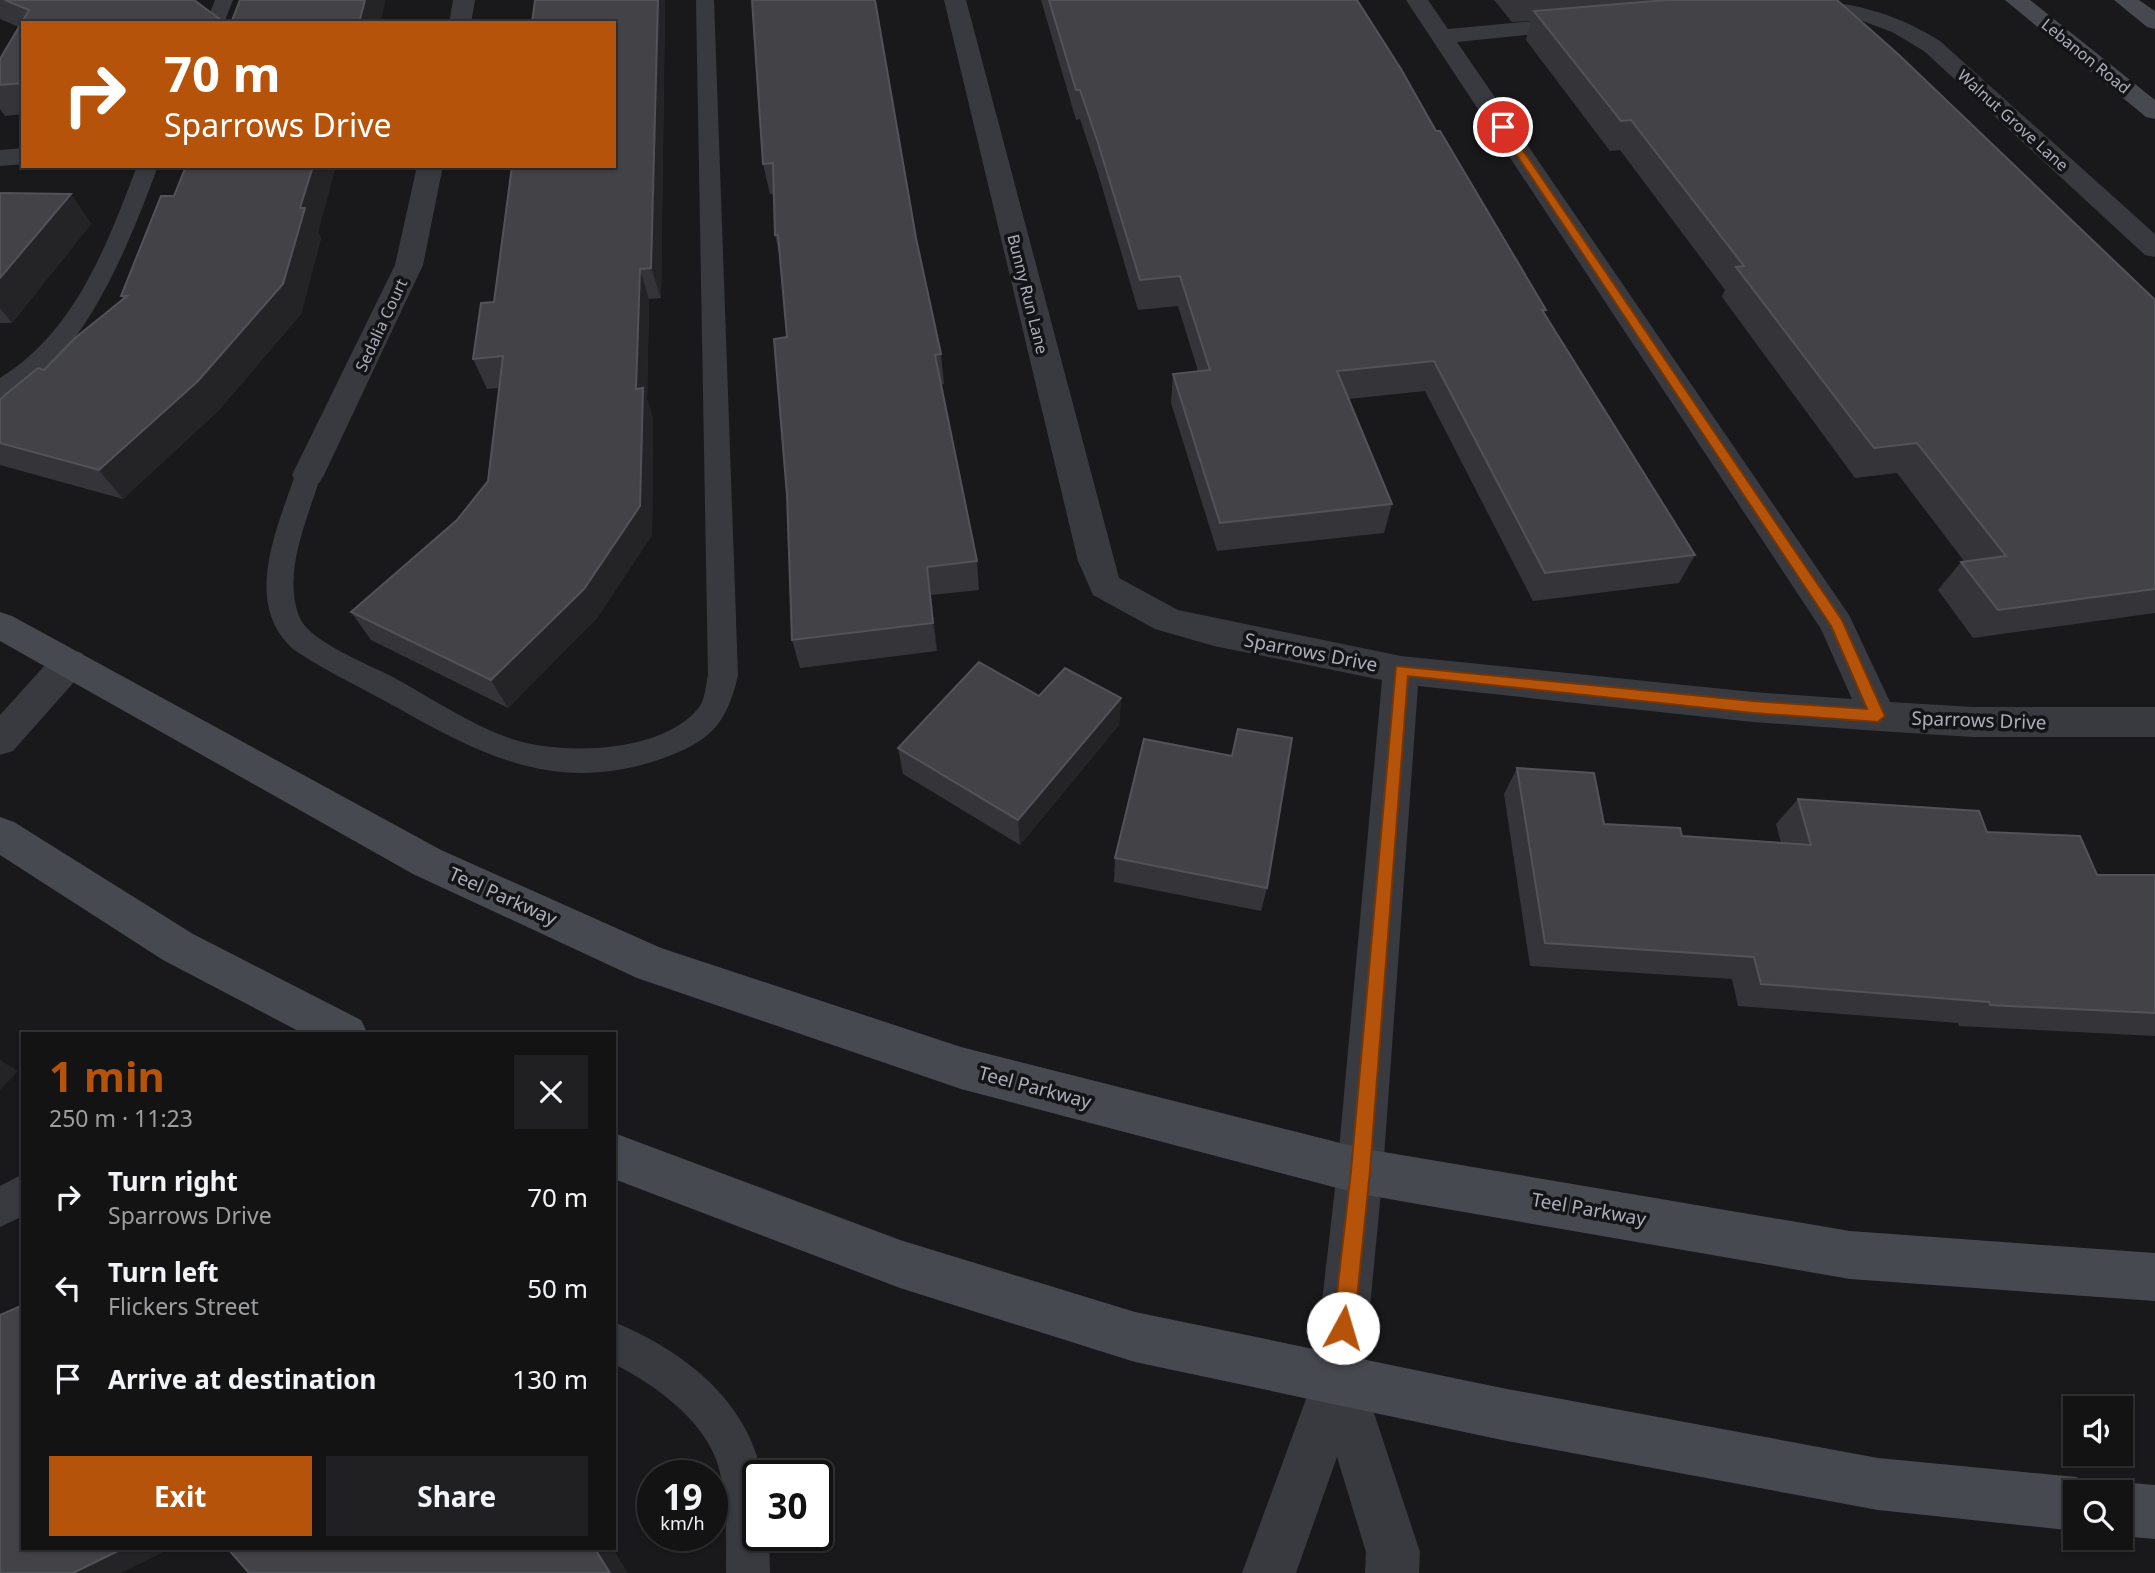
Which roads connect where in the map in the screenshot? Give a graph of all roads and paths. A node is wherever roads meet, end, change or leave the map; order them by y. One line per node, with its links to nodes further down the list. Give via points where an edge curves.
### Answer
1 (224, 0): 9 (lane)
2 (464, 0): 10 (street)
3 (705, 0): 21 (lane, via 723,675 712,714 685,735 652,749 598,760 550,760 504,749 323,655 289,628 280,602 281,566)
4 (955, 0): 22 (street, Bunny Run Lane, via 1082,513)
5 (1417, 0): 13 (street)
6 (2016, 0): 14 (main road, Lebanon Road)
7 (2125, 0): 12 (main road)
8 (1779, 6): 19 (street, Walnut Grove Lane, via 1858,11 1912,32)
9 (216, 21)
10 (460, 21)
11 (1604, 22): 13 (street)
12 (2155, 22)
13 (1442, 37): 27 (street, via 1837,624)
14 (2155, 112)
15 (21, 156): 16 (street)
16 (0, 158)
17 (147, 168): 20 (lane, via 115,248 77,317 46,356)
18 (430, 168): 21 (street, Sedalia Court, via 409,265)
19 (2155, 249)
20 (0, 389)
21 (307, 475)
22 (1105, 586): 25 (street, Sparrows Drive, via 1129,602 1179,623)
23 (0, 625): 24 (main road, Teel Parkway)
24 (69, 663): 26 (street); 29 (street); 33 (main road, Teel Parkway, via 427,862 652,964 961,1068)
25 (1401, 670): 27 (street, Sparrows Drive); 33 (street)
26 (0, 701)
27 (1878, 716): 28 (street, Sparrows Drive, via 1973,722)
28 (2155, 722)
29 (0, 740)
30 (0, 834): 31 (main road, via 178,947)
31 (342, 1032)
32 (616, 1157): 38 (main road, via 900,1264 1109,1329)
33 (1360, 1171): 36 (main road, Teel Parkway, via 1850,1255); 38 (street)
34 (21, 1194): 35 (lane)
35 (0, 1208)
36 (2155, 1277)
37 (616, 1343): 42 (lane, via 645,1356 713,1412 737,1457)
38 (1338, 1380): 39 (main road, via 1878,1484); 43 (street); 44 (street, via 1393,1552)
39 (2063, 1503)
40 (2133, 1510): 41 (main road)
41 (2155, 1512)
42 (748, 1573)
43 (1269, 1573)
44 (1392, 1573)

